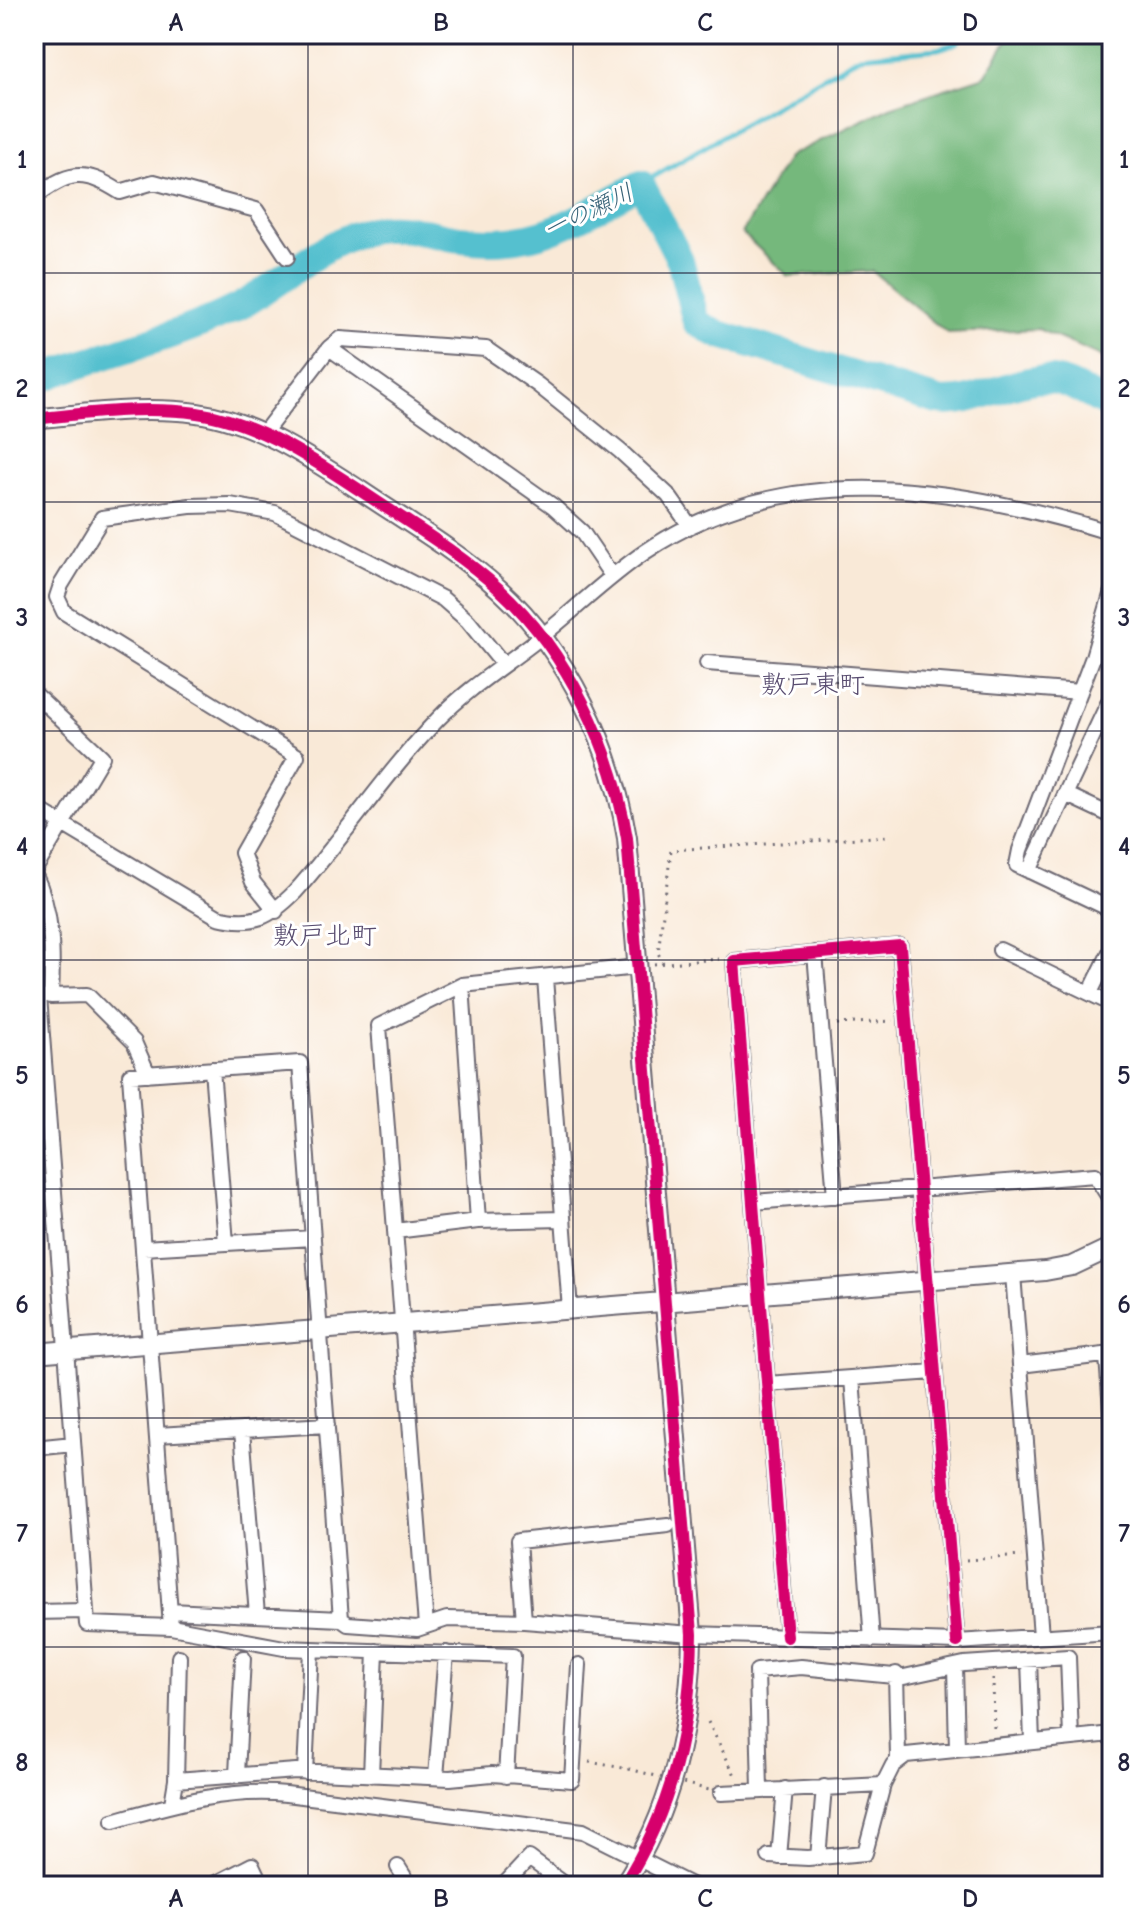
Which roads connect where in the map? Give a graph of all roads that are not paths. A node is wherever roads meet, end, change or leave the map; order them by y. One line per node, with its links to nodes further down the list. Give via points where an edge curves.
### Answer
1 (34, 197): 2 (street, via 65,176 95,177 120,192 154,182 256,210)
2 (287, 257)
3 (329, 348): 5 (street); 6 (street, via 340,339 486,349 620,451 668,495); 8 (street, via 553,506 582,532)
4 (34, 419): 5 (street, via 180,412 225,419)
5 (263, 434): 10 (street, via 325,467 458,555)
6 (690, 526): 7 (street, via 755,501 838,487 923,491); 8 (street)
7 (1112, 533)
8 (612, 576): 10 (street)
9 (1112, 591): 13 (street)
10 (542, 636): 12 (street); 50 (street, via 587,710 620,795)
11 (707, 663): 13 (street)
12 (503, 664): 24 (street, via 438,719 332,851); 24 (street, via 443,599 275,513 230,505 190,506 102,518 61,585 57,597 64,612 297,756 242,853 253,882)
13 (1080, 692): 21 (street, via 1020,850 1017,865)
14 (34, 693): 20 (street, via 102,757)
15 (1112, 695): 16 (street)
16 (1107, 720): 17 (street)
17 (1065, 794): 19 (street); 21 (street)
18 (34, 807): 20 (street)
19 (1112, 816)
20 (61, 824): 22 (street); 24 (street, via 218,917 259,921)
21 (1029, 871): 23 (street)
22 (34, 872): 35 (street, via 49,919 51,996 87,995 134,1042)
23 (1112, 910)
24 (276, 911)
25 (1112, 948): 31 (street)
26 (1000, 950): 31 (street)
27 (815, 953): 36 (street, via 900,946); 37 (street); 38 (street, via 734,961)
28 (628, 968): 29 (street)
29 (545, 978): 30 (street); 40 (street)
30 (462, 985): 41 (street); 42 (street, via 379,1026)
31 (1090, 993): 33 (street)
32 (34, 996): 55 (street, via 39,996)
33 (1112, 1004)
34 (212, 1069): 35 (street); 43 (street, via 300,1063); 44 (street)
35 (148, 1074): 46 (street, via 130,1075)
36 (920, 1189): 37 (street); 39 (street, via 1095,1175); 48 (street)
37 (835, 1196): 38 (street)
38 (753, 1202): 49 (street)
39 (1112, 1202)
40 (563, 1219): 41 (street); 51 (street)
41 (478, 1221): 42 (street)
42 (395, 1231): 52 (street)
43 (313, 1238): 44 (street); 53 (street)
44 (226, 1243): 46 (street)
45 (1112, 1247): 47 (street, via 1072,1266)
46 (143, 1248): 54 (street)
47 (1013, 1274): 48 (street); 58 (street)
48 (927, 1281): 49 (street); 59 (street)
49 (760, 1294): 50 (street); 61 (street)
50 (666, 1302): 51 (street); 77 (street)
51 (570, 1310): 52 (street)
52 (403, 1323): 53 (street); 75 (street)
53 (320, 1330): 54 (street); 63 (street)
54 (150, 1344): 55 (street); 65 (street)
55 (66, 1351): 56 (street); 66 (street)
56 (34, 1353)
57 (1109, 1356): 58 (street); 62 (street)
58 (1020, 1365): 78 (street)
59 (934, 1372): 60 (street); 81 (street)
60 (852, 1378): 61 (street); 80 (street)
61 (767, 1384): 79 (street)
62 (1112, 1424)
63 (327, 1425): 64 (street); 73 (street)
64 (242, 1430): 65 (street); 71 (street)
65 (157, 1435): 72 (street)
66 (73, 1444): 67 (street); 69 (street)
67 (34, 1448)
68 (668, 1525): 74 (street, via 518,1541)
69 (86, 1611): 70 (street); 72 (street, via 87,1624)
70 (34, 1612)
71 (257, 1615): 72 (street); 73 (street)
72 (170, 1619): 82 (street)
73 (341, 1619): 75 (street, via 348,1624)
74 (524, 1621): 75 (street, via 447,1619); 77 (street)
75 (426, 1626)
76 (1112, 1632): 78 (street)
77 (692, 1634): 79 (street); 109 (street, via 682,1744 669,1794)
78 (1041, 1636): 81 (street)
79 (787, 1637): 80 (street)
80 (872, 1640): 81 (street)
81 (957, 1642)
82 (311, 1650): 83 (street); 96 (street)
83 (376, 1651): 84 (street); 98 (street)
84 (446, 1653): 99 (street, via 513,1656); 100 (street)
85 (179, 1657): 101 (street)
86 (243, 1658): 97 (street)
87 (1029, 1660): 89 (street); 92 (street, via 1068,1657); 93 (street)
88 (579, 1665): 99 (street, via 572,1780)
89 (955, 1666): 90 (street, via 904,1677); 94 (street)
90 (896, 1674): 95 (street); 105 (street, via 801,1667 757,1671)
91 (1112, 1734): 92 (street)
92 (1071, 1738): 93 (street)
93 (1032, 1742): 94 (street)
94 (957, 1750): 95 (street)
95 (898, 1758): 102 (street)
96 (305, 1772): 97 (street); 98 (street)
97 (237, 1774): 101 (street)
98 (371, 1775): 100 (street)
99 (506, 1776): 100 (street)
100 (436, 1777)
101 (176, 1780): 107 (street)
102 (883, 1785): 103 (street); 110 (street, via 865,1853)
103 (824, 1787): 104 (street); 110 (street)
104 (785, 1789): 105 (street); 110 (street, via 774,1856)
105 (760, 1790): 106 (street)
106 (721, 1793)
107 (172, 1804): 108 (street); 109 (street, via 254,1791 552,1824 583,1831)
108 (113, 1821)
109 (641, 1857): 117 (street); 118 (street)
110 (818, 1858)
111 (398, 1867): 114 (street)
112 (211, 1886): 113 (street, via 252,1865)
113 (262, 1886)
114 (410, 1886)
115 (503, 1886): 116 (street, via 529,1858)
116 (567, 1886)
117 (623, 1886)
118 (693, 1886)

